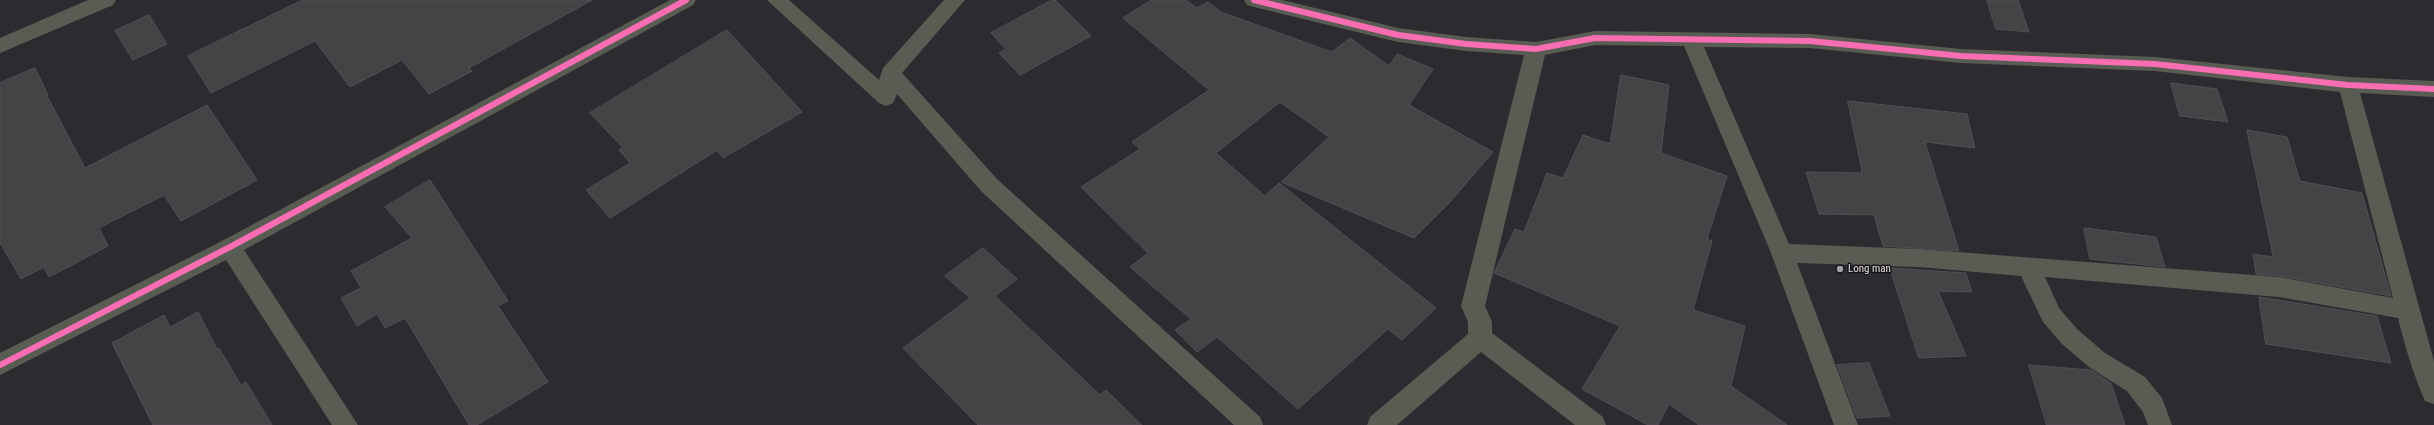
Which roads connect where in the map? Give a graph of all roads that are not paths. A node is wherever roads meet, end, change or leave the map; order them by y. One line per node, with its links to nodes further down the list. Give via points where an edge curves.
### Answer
1 (106, 0): 7 (street)
2 (686, 0): 12 (street)
3 (777, 0): 9 (street, via 886,98)
4 (955, 0): 9 (street)
5 (1254, 0): 8 (street, via 1398,35 1466,44)
6 (1691, 40): 8 (street, via 1595,38); 10 (street, via 1810,42 1961,56 2155,64); 13 (street)
7 (0, 46)
8 (1536, 49): 16 (street, via 1472,306 1480,322)
9 (890, 73): 20 (street, via 989,185)
10 (2348, 85): 11 (street); 15 (street)
11 (2434, 88)
12 (230, 247): 17 (street); 19 (street)
13 (1782, 253): 14 (street, via 1919,258); 23 (street)
14 (2029, 268): 15 (street, via 2279,287); 24 (street, via 2051,315 2069,336 2097,360 2136,384 2152,406)
15 (2408, 310): 18 (street, via 2419,353)
16 (1480, 338): 21 (street); 22 (street)
17 (0, 365)
18 (2434, 393)
19 (346, 425)
20 (1251, 425)
21 (1379, 425)
22 (1594, 425)
23 (1846, 425)
24 (2160, 425)

